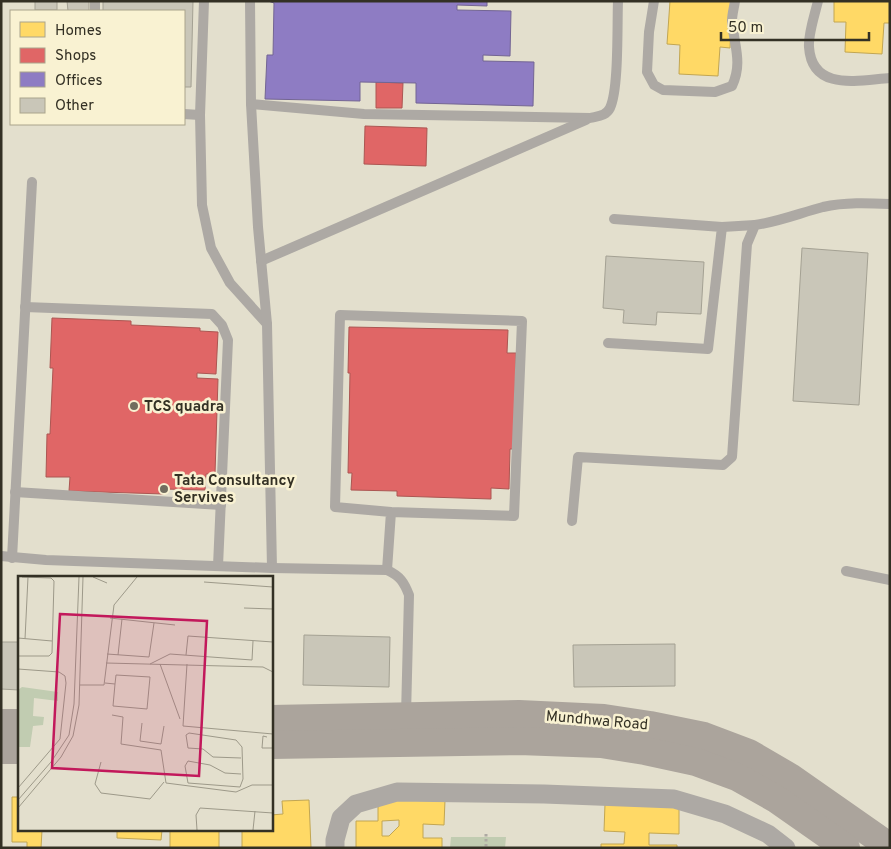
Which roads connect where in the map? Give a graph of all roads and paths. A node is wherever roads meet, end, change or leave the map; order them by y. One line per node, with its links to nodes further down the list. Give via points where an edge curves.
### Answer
1 (204, 1): 10 (lane)
2 (250, 1): 8 (lane)
3 (618, 1): 11 (lane, via 615,91 610,108 604,115)
4 (654, 1): 5 (lane, via 647,72 654,85 663,90 714,92 732,86 738,74 732,18)
5 (734, 1)
6 (818, 1): 7 (lane, via 809,46 813,66 827,78 840,82)
7 (890, 78)
8 (251, 104): 11 (lane, via 364,114); 17 (lane)
9 (185, 114): 10 (lane)
10 (200, 115): 19 (lane, via 202,205 211,248 230,283)
11 (590, 118): 17 (lane)
12 (32, 182): 18 (lane)
13 (890, 204): 15 (lane, via 863,202 825,207)
14 (614, 219): 16 (lane)
15 (755, 225): 16 (lane); 24 (lane, via 747,244 732,457 723,465 578,457)
16 (722, 227): 20 (lane, via 708,349)
17 (262, 261): 19 (lane)
18 (25, 307): 21 (lane); 22 (lane, via 212,314 222,325 228,340)
19 (267, 324): 28 (lane)
20 (608, 343)
21 (16, 492): 22 (lane); 26 (lane)
22 (220, 505): 27 (lane)
23 (391, 512): 23 (lane, via 514,516 522,321 340,315 335,508); 29 (lane)
24 (572, 521)
25 (1, 556): 26 (lane)
26 (12, 558): 27 (lane)
27 (218, 566): 28 (lane)
28 (272, 568): 29 (lane)
29 (386, 570): 32 (lane, via 398,575 409,595)
30 (846, 571): 31 (lane)
31 (890, 580)
32 (406, 716): 33 (highway, Mundhwa Road); 40 (highway, Mundhwa Road, via 519,714 604,718 704,736 748,753 790,777)
33 (272, 719)
34 (18, 723): 35 (highway)
35 (1, 724)
36 (272, 745): 44 (highway, Mundhwa Road, via 519,741 601,744 645,751 696,762 737,777 776,799)
37 (1, 750): 38 (highway)
38 (18, 750)
39 (486, 834): 42 (path)
40 (890, 847)
41 (335, 848): 43 (street, via 341,818 356,804 397,792 674,799 725,814 768,834)
42 (486, 848)
43 (786, 848)
44 (846, 848)

